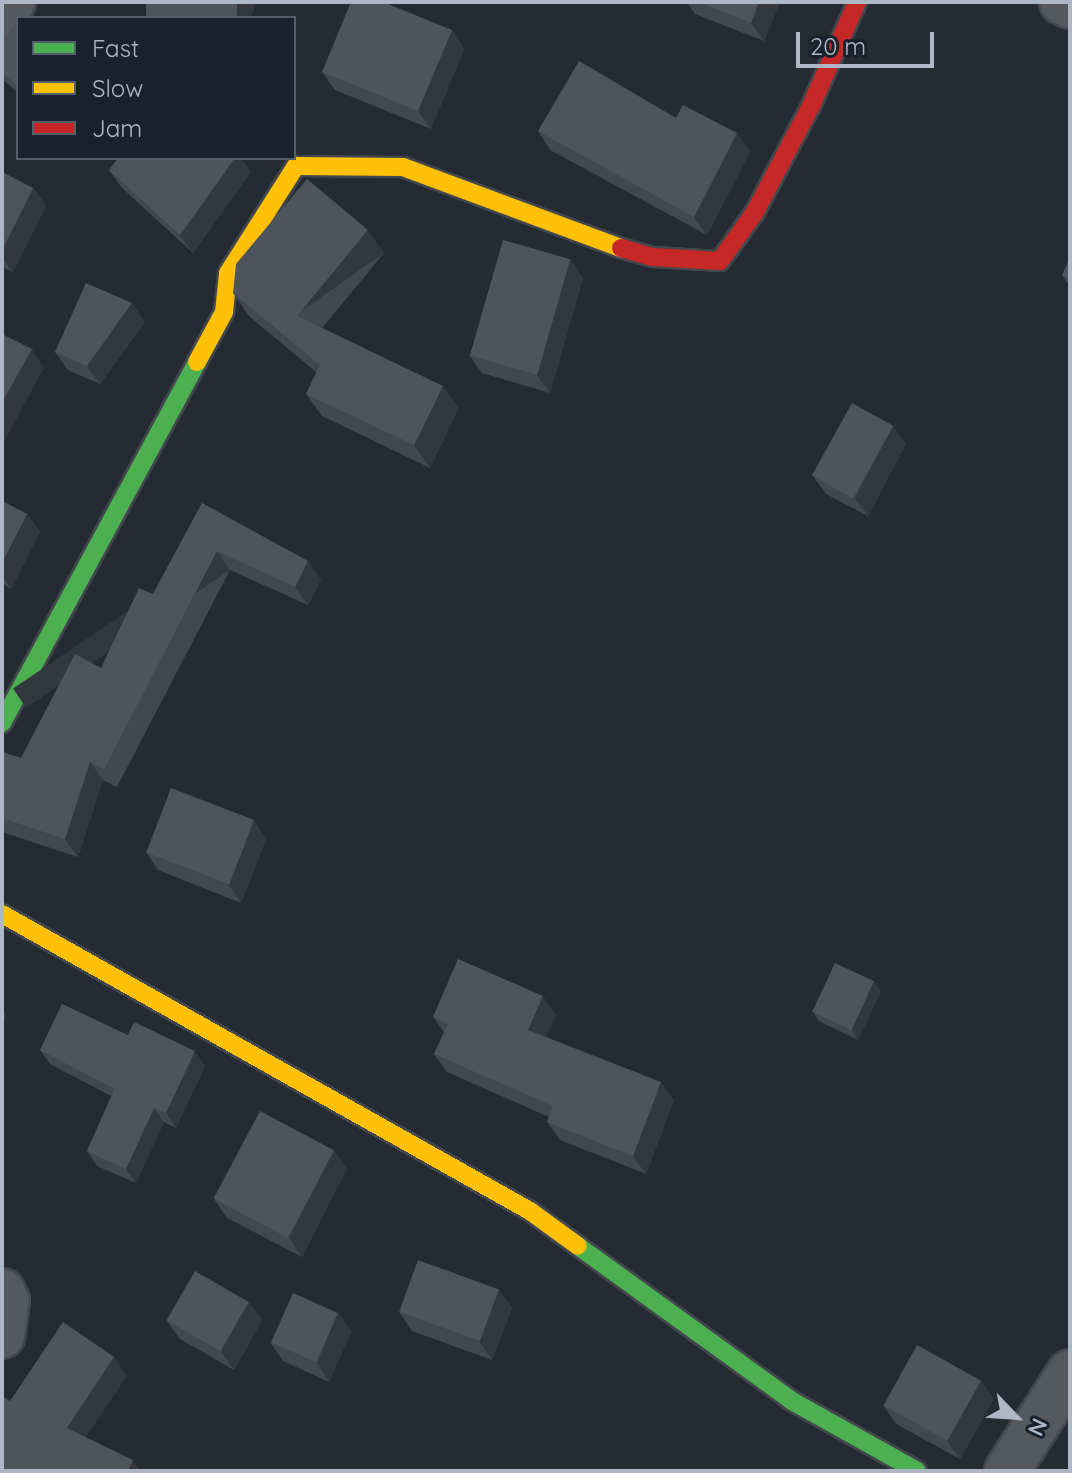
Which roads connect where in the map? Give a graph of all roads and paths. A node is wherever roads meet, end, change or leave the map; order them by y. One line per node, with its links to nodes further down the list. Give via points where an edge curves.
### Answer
1 (13, 2): 5 (street)
2 (857, 2): 6 (street, via 811,106 755,212 720,261 653,257 603,243 403,167 296,166 228,273 224,312)
3 (1062, 2): 4 (street)
4 (1070, 6)
5 (2, 17)
6 (2, 723)
7 (2, 914): 11 (street, via 530,1211 792,1401)
8 (2, 1291): 9 (street, via 7,1301)
9 (2, 1336)
10 (1070, 1372): 12 (street)
11 (917, 1471)
12 (1007, 1471)

